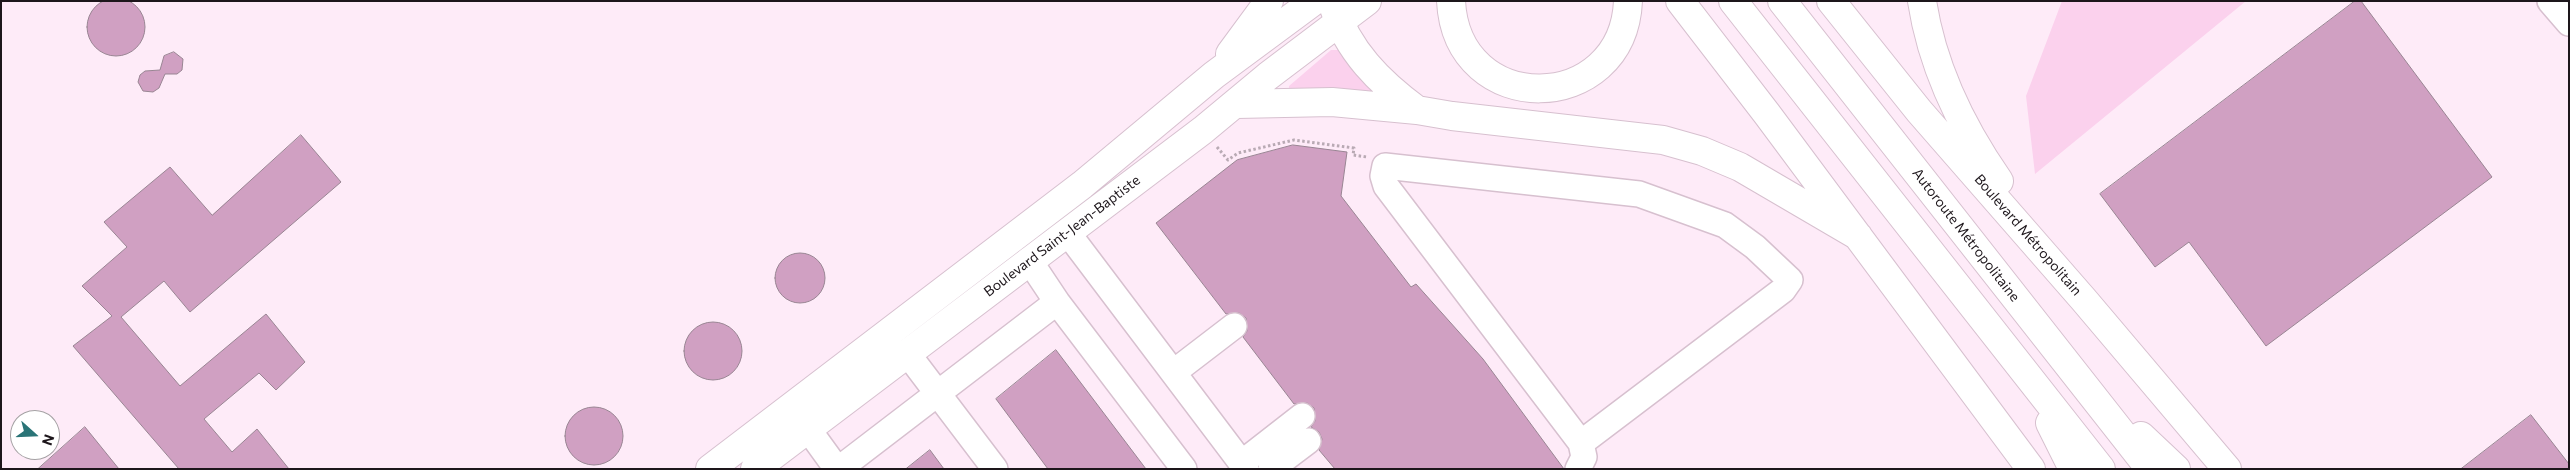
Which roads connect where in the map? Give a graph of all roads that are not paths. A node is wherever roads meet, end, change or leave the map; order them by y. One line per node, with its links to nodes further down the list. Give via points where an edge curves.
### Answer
1 (1269, 1): 14 (main road)
2 (1314, 1): 14 (main road, Boulevard Saint-Jean-Baptiste)
3 (1367, 1): 12 (main road, Boulevard Saint-Jean-Baptiste)
4 (1450, 1): 5 (main road, via 1457,36 1473,61 1502,82 1536,90 1570,84 1603,62 1623,31)
5 (1628, 1)
6 (1680, 1): 18 (main road)
7 (1733, 1): 24 (main road)
8 (1782, 1): 26 (main road, Autoroute Métropolitaine)
9 (1830, 1): 20 (main road, Boulevard Métropolitain, via 1919,111)
10 (1922, 1): 20 (main road, via 1939,68 1972,138 2002,186)
11 (2550, 1): 13 (street)
12 (1335, 12): 15 (main road, Boulevard Saint-Jean-Baptiste); 16 (main road, via 1346,38 1372,71)
13 (2569, 23)
14 (1214, 76): 32 (main road, Boulevard Saint-Jean-Baptiste, via 1082,185)
15 (1237, 104): 16 (main road, via 1318,102); 17 (main road, Boulevard Saint-Jean-Baptiste)
16 (1417, 110): 18 (main road, via 1642,136 1682,144 1740,167)
17 (1067, 232): 19 (main road, Boulevard Saint-Jean-Baptiste); 25 (street)
18 (1858, 236): 41 (main road)
19 (1029, 260): 21 (street); 23 (main road, Boulevard Saint-Jean-Baptiste)
20 (2084, 300): 46 (main road, Boulevard Métropolitain)
21 (1057, 302): 27 (street); 38 (street)
22 (1234, 326): 25 (street)
23 (907, 353): 27 (street); 29 (main road, Boulevard Saint-Jean-Baptiste)
24 (2022, 368): 42 (main road); 43 (main road)
25 (1174, 372): 33 (street)
26 (2080, 379): 44 (main road, Autoroute Métropolitaine); 45 (main road)
27 (938, 393): 36 (street); 37 (street)
28 (1302, 416): 33 (street)
29 (808, 429): 34 (main road, Boulevard Saint-Jean-Baptiste); 36 (street)
30 (1308, 441): 39 (street)
31 (1581, 442): 31 (street, via 1386,186 1385,166 1639,194 1725,225 1790,280 1783,290); 40 (street, via 1584,457)
32 (739, 446): 34 (street); 35 (main road, Boulevard Saint-Jean-Baptiste)
33 (1245, 466)
34 (756, 468)
35 (710, 469)
36 (838, 469)
37 (995, 469)
38 (1184, 469)
39 (1271, 469)
40 (1578, 469)
41 (2031, 469)
42 (2073, 469)
43 (2101, 469)
44 (2150, 469)
45 (2176, 469)
46 (2226, 469)

